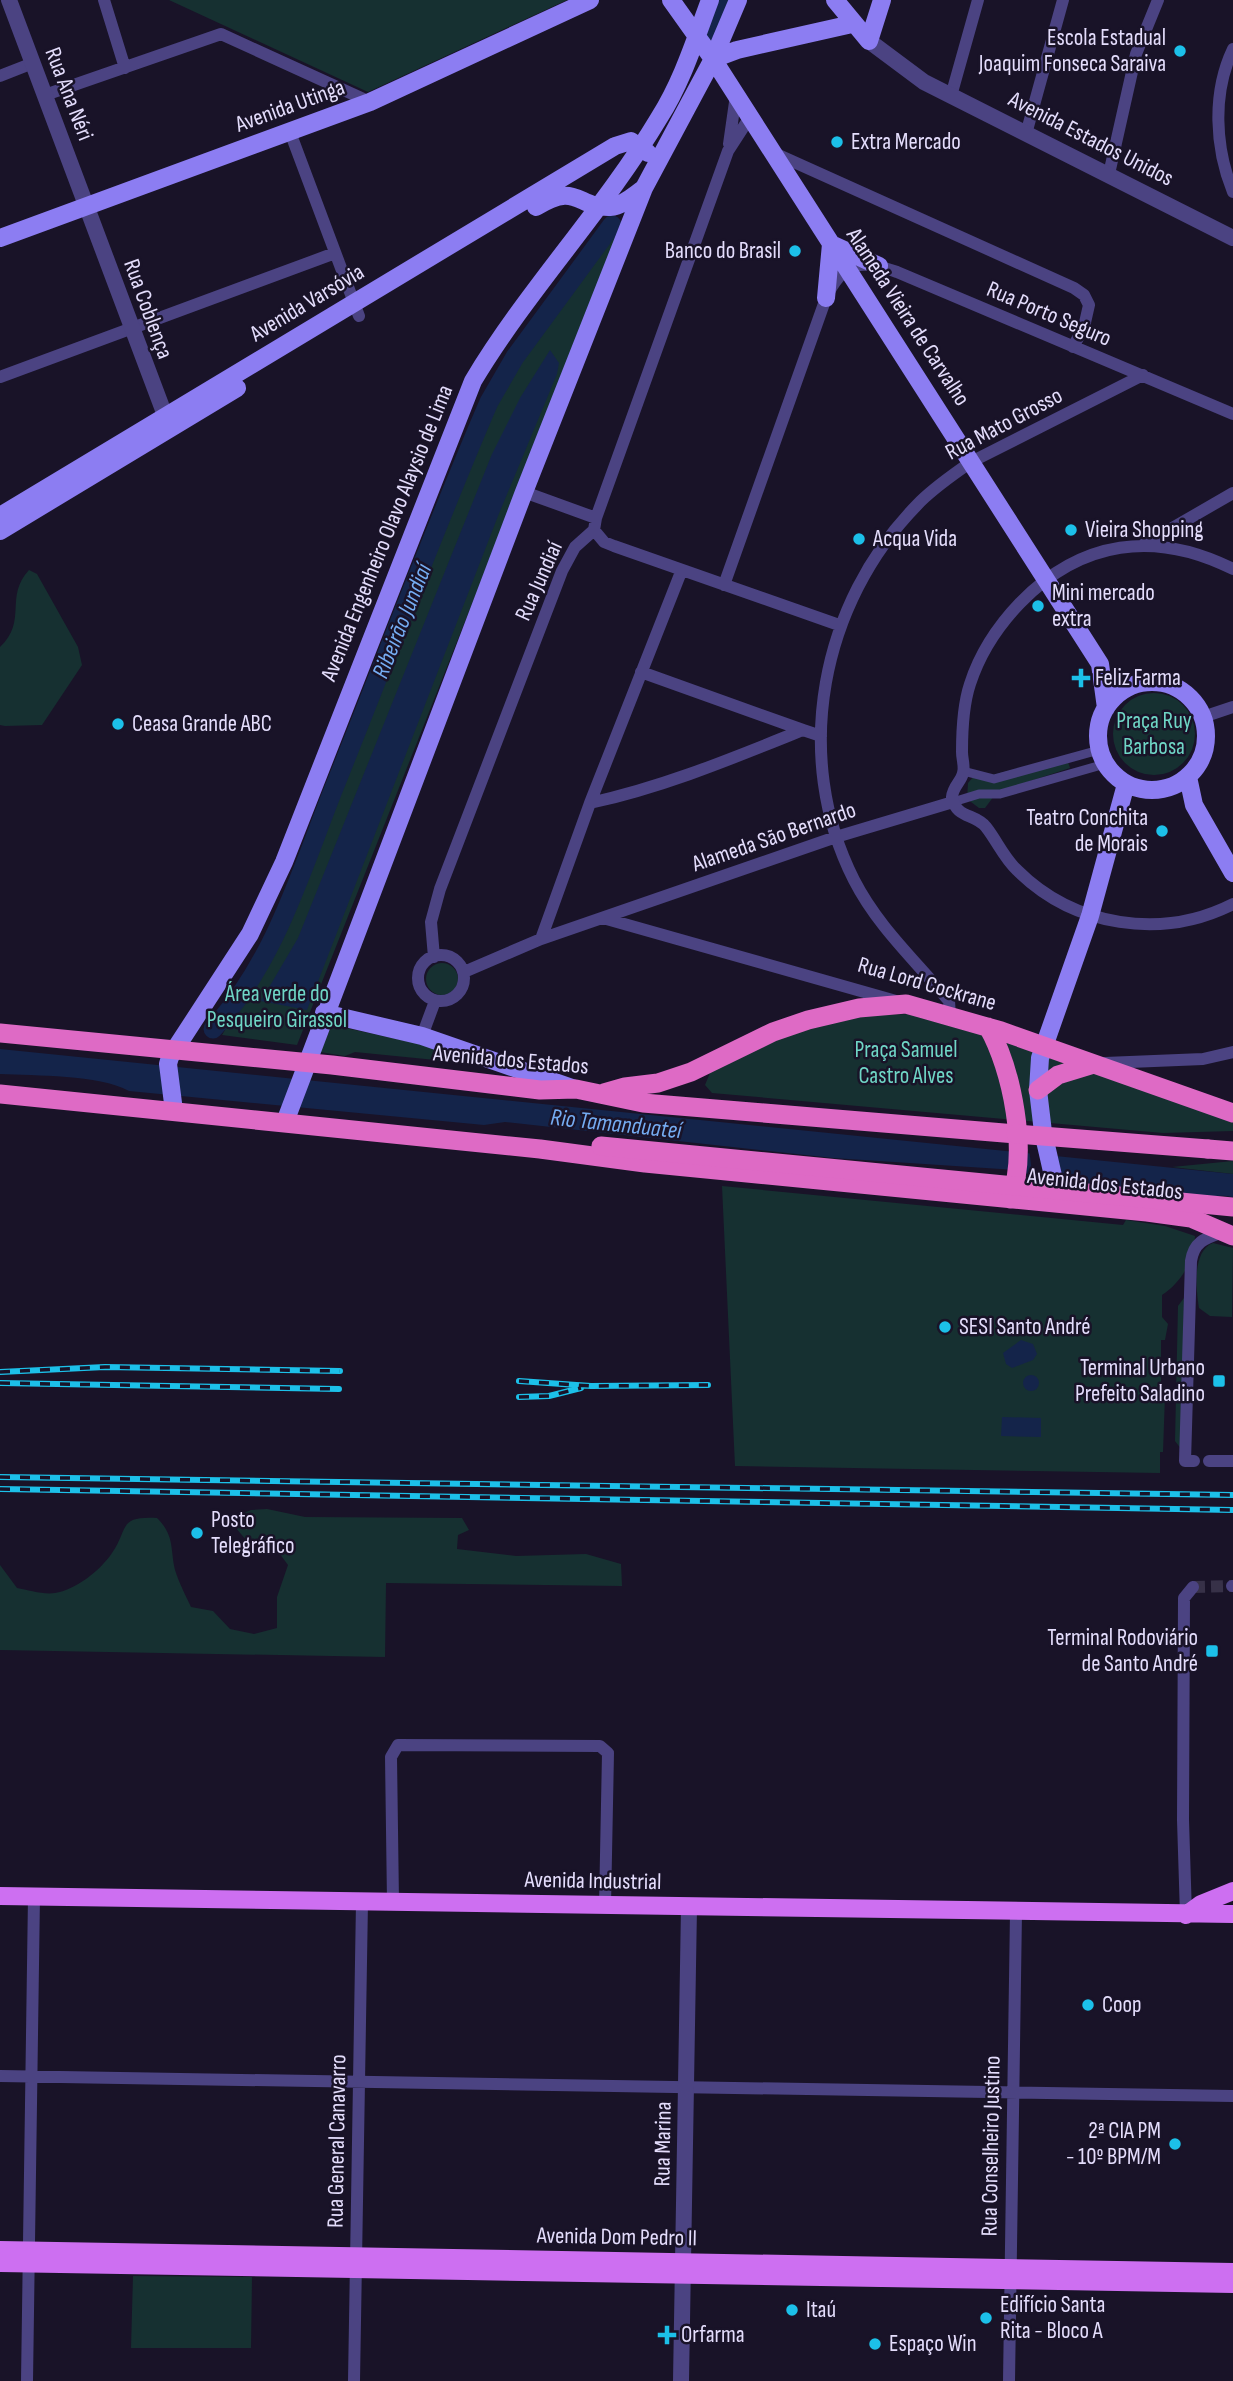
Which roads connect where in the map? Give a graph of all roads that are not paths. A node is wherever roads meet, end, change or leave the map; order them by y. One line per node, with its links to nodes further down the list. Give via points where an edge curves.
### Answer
1 (9, 0): 17 (street, Rua Ana Néri)
2 (104, 0): 18 (street)
3 (590, 0): 23 (main road, Avenida Utinga)
4 (671, 0): 13 (main road, Alameda Vieira de Carvalho)
5 (710, 0): 13 (main road, Avenida Engenheiro Olavo Alaysio de Lima)
6 (738, 0): 16 (main road)
7 (835, 0): 12 (main road, Avenida Estados Unidos)
8 (883, 0): 14 (main road)
9 (978, 0): 22 (street)
10 (1063, 0): 26 (street)
11 (1158, 0): 32 (street, via 1136,54)
12 (852, 24): 14 (main road, Avenida Estados Unidos); 16 (main road)
13 (697, 35): 16 (main road, Alameda Vieira de Carvalho); 27 (main road, Avenida Engenheiro Olavo Alaysio de Lima, via 672,95)
14 (869, 41): 22 (street, Avenida Estados Unidos)
15 (1233, 49): 34 (street, via 1222,82 1219,122)
16 (713, 59): 21 (main road, Alameda Vieira de Carvalho); 31 (main road)
17 (33, 63): 19 (street); 20 (street, Rua Ana Néri)
18 (125, 68): 20 (street); 23 (street, via 220,34)
19 (0, 76)
20 (45, 95): 36 (street, Rua Ana Néri)
21 (736, 95): 24 (main road, Alameda Vieira de Carvalho); 28 (street, Rua Jundiaí)
22 (951, 96): 26 (street, Avenida Estados Unidos)
23 (370, 102): 25 (main road, Avenida Utinga)
24 (750, 117): 28 (street, Rua Jundiaí); 29 (main road, Alameda Vieira de Carvalho)
25 (290, 132): 36 (main road, Avenida Utinga); 40 (street)
26 (1026, 134): 32 (street, Avenida Estados Unidos)
27 (641, 145): 30 (main road, Avenida Varsóvia, via 623,142); 31 (main road); 35 (main road, Avenida Engenheiro Olavo Alaysio de Lima)
28 (728, 151): 55 (street, Rua Jundiaí)
29 (773, 153): 39 (main road, Alameda Vieira de Carvalho); 46 (street, via 1074,288 1089,305)
30 (601, 155): 35 (main road, via 584,180); 44 (main road, Avenida Varsóvia)
31 (653, 168): 33 (main road)
32 (1109, 174): 38 (street, Avenida Estados Unidos)
33 (644, 188): 35 (main road, Avenida Varsóvia, via 617,205); 52 (main road)
34 (1233, 192)
35 (591, 202): 44 (main road, Avenida Varsóvia, via 568,195 550,198); 96 (main road, Avenida Engenheiro Olavo Alaysio de Lima, via 473,381 284,862 250,934)
36 (86, 205): 37 (main road, Avenida Utinga); 45 (street, Rua Coblença)
37 (0, 238)
38 (1233, 238)
39 (831, 244): 41 (main road); 42 (main road, Alameda Vieira de Carvalho); 43 (main road)
40 (335, 253): 44 (street); 45 (street)
41 (879, 266): 42 (street, Rua Porto Seguro, via 857,264); 46 (street, Rua Porto Seguro)
42 (847, 269): 43 (street); 51 (main road, Alameda Vieira de Carvalho)
43 (826, 298): 61 (street)
44 (356, 310): 50 (main road, Avenida Varsóvia)
45 (132, 329): 48 (street); 50 (street, Rua Coblença)
46 (1073, 347): 47 (street, Rua Porto Seguro)
47 (1143, 376): 49 (street, Rua Porto Seguro); 51 (street, Rua Mato Grosso)
48 (0, 377)
49 (1233, 414)
50 (167, 423): 54 (main road, Avenida Varsóvia); 56 (main road, Avenida Varsóvia)
51 (971, 462): 60 (main road, Alameda Vieira de Carvalho); 62 (street, Rua Mato Grosso, via 917,504 894,532)
52 (524, 492): 55 (street); 89 (main road)
53 (1233, 493): 57 (street)
54 (0, 516)
55 (595, 524): 59 (street, via 604,542); 85 (street, Rua Jundiaí, via 562,571 449,866 431,922)
56 (0, 531)
57 (1143, 545): 58 (street, via 1197,555); 60 (street, via 1089,554)
58 (1233, 569)
59 (681, 572): 61 (street); 64 (street)
60 (1046, 578): 63 (main road, Alameda Vieira de Carvalho); 72 (street, via 998,630 977,667 964,713)
61 (724, 585): 62 (street)
62 (839, 625): 70 (street, Rua Mato Grosso)
63 (1100, 663): 65 (main road, Alameda Vieira de Carvalho); 67 (main road, Alameda Vieira de Carvalho)
64 (641, 672): 69 (street); 77 (street)
65 (1137, 684): 67 (main road, via 1121,691); 68 (main road, via 1159,682 1175,687 1193,700)
66 (1233, 707): 68 (street)
67 (1106, 708): 71 (main road, via 1099,726)
68 (1203, 717): 73 (main road, via 1205,747)
69 (803, 730): 70 (street); 77 (street, via 704,770)
70 (821, 736): 79 (street, Rua Mato Grosso)
71 (1102, 757): 72 (street, via 994,779); 74 (main road); 76 (street, Alameda São Bernardo, via 1000,794 979,794)
72 (963, 771): 76 (street, via 953,789)
73 (1188, 777): 75 (main road); 78 (main road)
74 (1126, 784): 75 (main road); 82 (main road)
75 (1162, 790): 78 (main road)
76 (953, 802): 79 (street, Alameda São Bernardo); 82 (street, via 961,813 981,821 1022,875)
77 (590, 803): 84 (street)
78 (1194, 805): 80 (main road)
79 (836, 837): 83 (street, Alameda São Bernardo); 90 (street, Rua Mato Grosso, via 876,916 949,1001)
80 (1233, 873)
81 (1233, 904): 82 (street, via 1197,918 1160,924)
82 (1090, 916): 94 (main road)
83 (603, 918): 84 (street, Alameda São Bernardo); 88 (street, Rua Lord Cockrane)
84 (541, 939): 86 (street, Alameda São Bernardo)
85 (434, 957): 86 (street, via 455,960); 87 (street, via 420,970 418,982 424,994)
86 (464, 972): 87 (street, via 460,992 449,1000)
87 (435, 1001): 93 (street)
88 (906, 1004): 90 (highway, Rua Lord Cockrane); 101 (highway, via 859,1008 808,1020 691,1072)
89 (324, 1013): 93 (main road); 98 (main road)
90 (950, 1016): 91 (highway, Rua Lord Cockrane)
91 (988, 1027): 94 (highway, Rua Lord Cockrane); 108 (highway, Avenida dos Estados, via 1002,1058 1017,1129 1016,1180)
92 (0, 1032): 96 (highway, Avenida dos Estados)
93 (422, 1036): 99 (main road)
94 (1042, 1046): 97 (highway, Rua Lord Cockrane); 100 (main road)
95 (1233, 1052): 97 (street, via 1189,1060)
96 (171, 1056): 98 (highway, Avenida dos Estados); 103 (main road)
97 (1094, 1064): 100 (highway, via 1058,1075); 104 (highway, Rua Lord Cockrane)
98 (303, 1070): 99 (highway, Avenida dos Estados); 105 (main road)
99 (576, 1089): 101 (highway, Avenida dos Estados)
100 (1038, 1090): 109 (main road)
101 (603, 1093): 107 (highway, Avenida dos Estados, bridge, via 643,1103)
102 (0, 1094): 103 (highway, Avenida dos Estados)
103 (173, 1103): 105 (highway, Avenida dos Estados)
104 (1233, 1114)
105 (287, 1116): 106 (highway, Avenida dos Estados)
106 (540, 1149): 108 (highway, Avenida dos Estados); 110 (highway, Avenida dos Estados, bridge, via 601,1146)
107 (1233, 1151)
108 (1010, 1199): 109 (highway, Avenida dos Estados)
109 (1059, 1204): 111 (highway, Avenida dos Estados, via 1191,1218)
110 (1233, 1207)
111 (1230, 1230): 112 (street, via 1201,1241 1191,1261 1185,1461)
112 (1194, 1461)
113 (1209, 1461): 114 (street)
114 (1233, 1461)
115 (1193, 1587): 125 (street, via 1184,1598)
116 (1233, 1891): 125 (main road)
117 (0, 1896): 118 (main road, Avenida Industrial)
118 (34, 1896): 119 (main road, Avenida Industrial); 127 (street)
119 (362, 1902): 120 (main road, Avenida Industrial); 128 (street, Rua General Canavarro)
120 (393, 1902): 121 (main road, Avenida Industrial); 121 (street, via 391,1757 403,1744 606,1748)
121 (606, 1906): 122 (main road, Avenida Industrial)
122 (689, 1907): 123 (main road, Avenida Industrial); 129 (street, Rua Marina)
123 (1016, 1912): 125 (main road, Avenida Industrial); 130 (street, Rua Conselheiro Justino)
124 (1233, 1914): 125 (main road, Avenida Industrial)
125 (1186, 1915)
126 (0, 2076): 127 (street)
127 (33, 2076): 128 (street); 133 (street)
128 (359, 2082): 129 (street); 134 (street, Rua General Canavarro)
129 (686, 2087): 130 (street); 136 (street, Rua Marina)
130 (1013, 2092): 131 (street); 138 (street, Rua Conselheiro Justino)
131 (1233, 2096)
132 (0, 2250): 133 (main road, Avenida Dom Pedro II)
133 (30, 2257): 134 (main road, Avenida Dom Pedro II); 135 (main road, Avenida Dom Pedro II); 140 (street)
134 (356, 2262): 136 (main road, Avenida Dom Pedro II); 141 (street, Rua General Canavarro)
135 (0, 2263)
136 (683, 2269): 138 (main road, Avenida Dom Pedro II); 142 (street, Rua Marina)
137 (1233, 2272): 138 (main road, Avenida Dom Pedro II)
138 (1011, 2273): 139 (main road, Avenida Dom Pedro II); 143 (street, Rua Conselheiro Justino)
139 (1233, 2284)
140 (27, 2381)
141 (354, 2381)
142 (681, 2381)
143 (1009, 2381)

